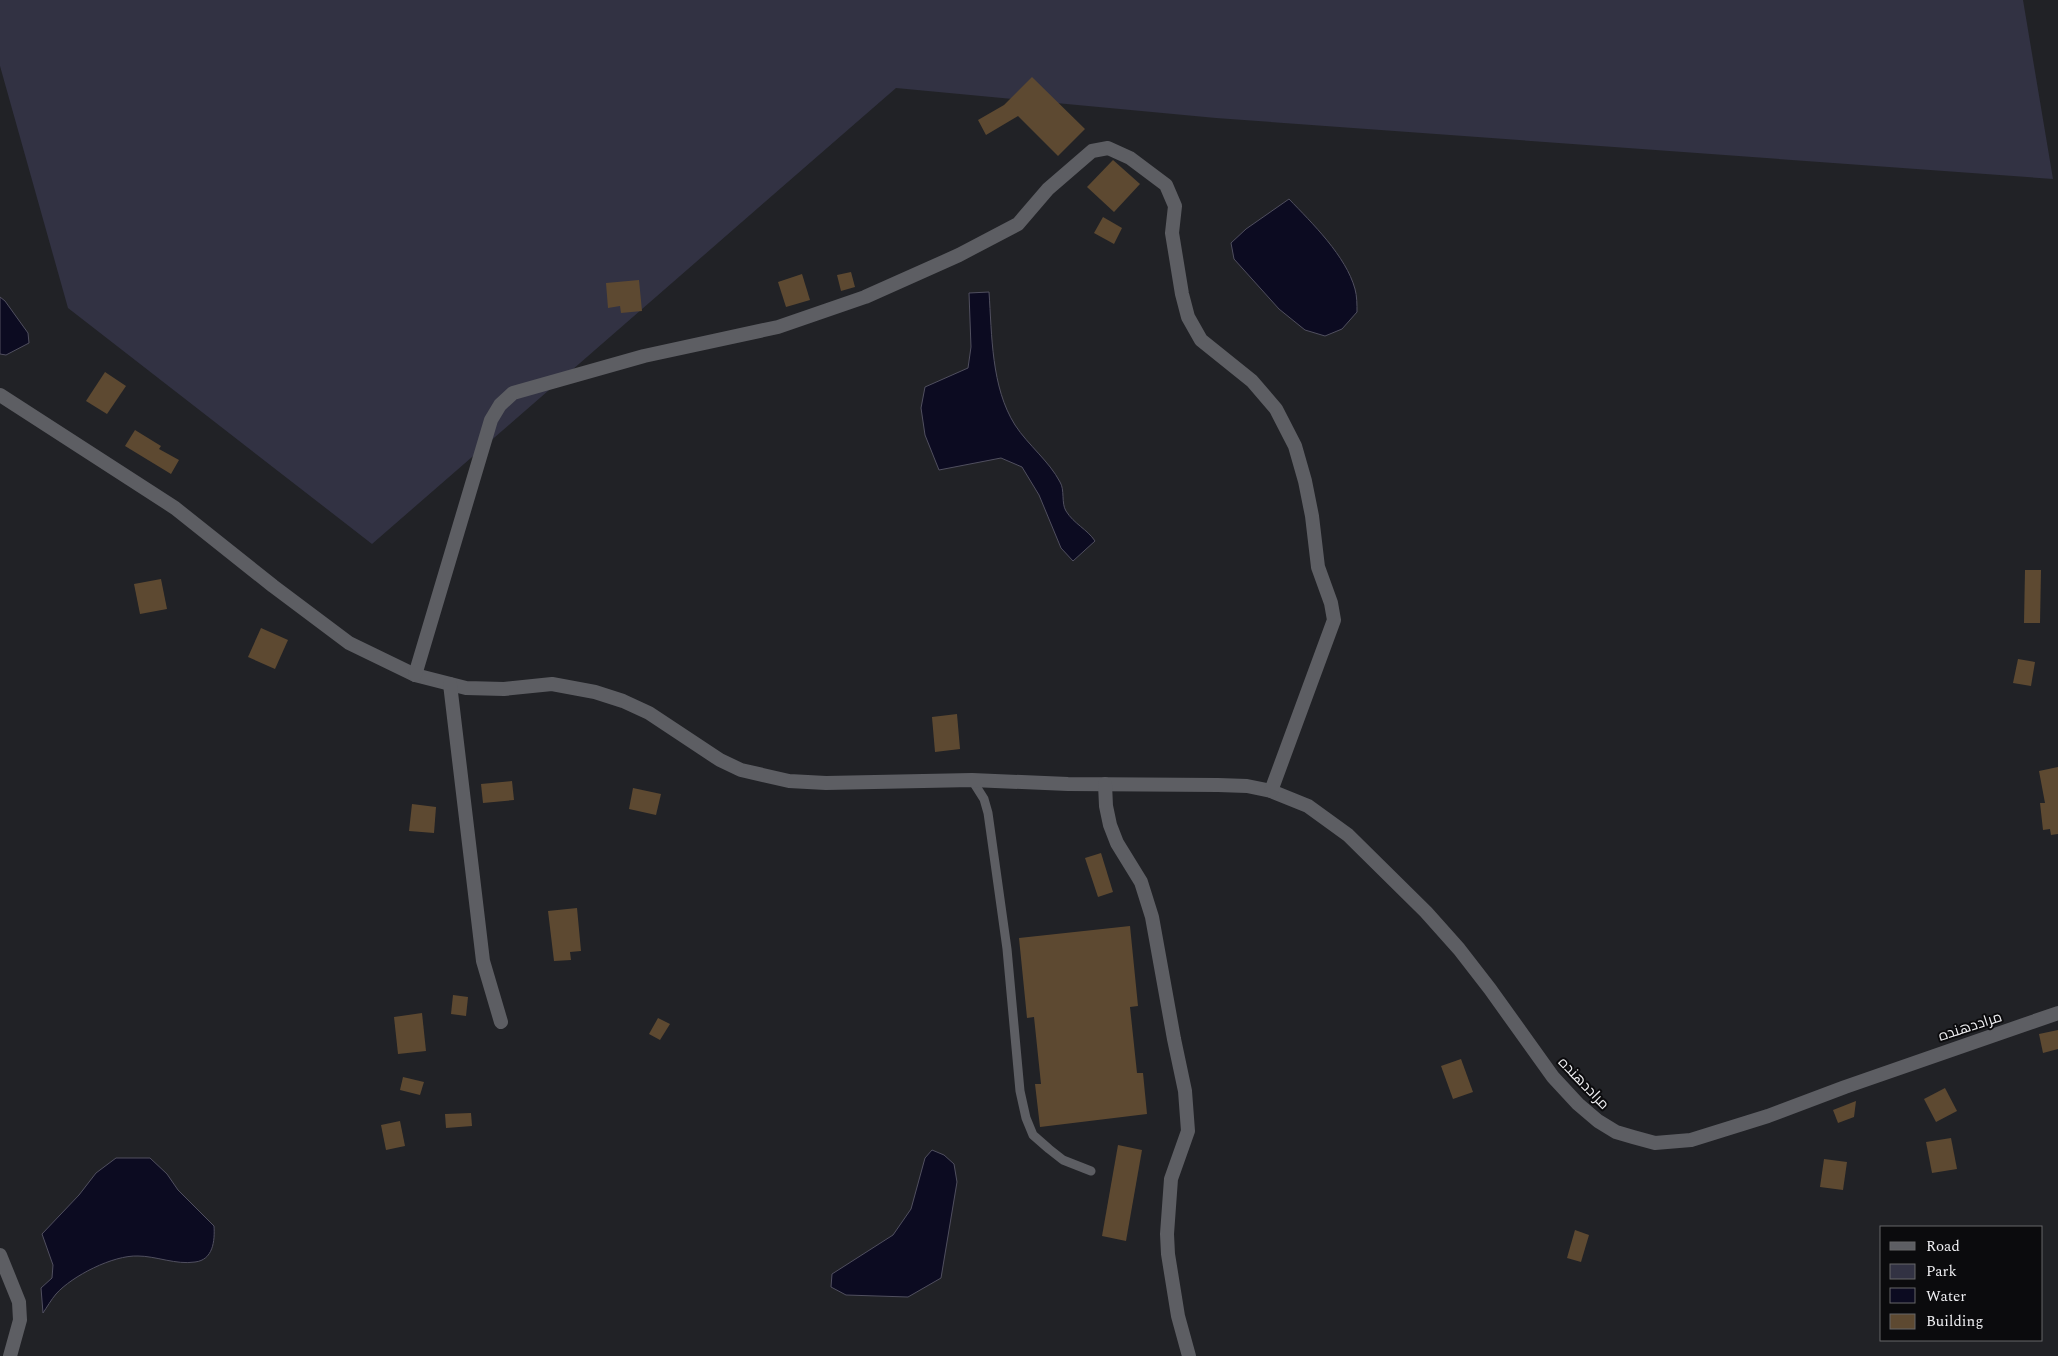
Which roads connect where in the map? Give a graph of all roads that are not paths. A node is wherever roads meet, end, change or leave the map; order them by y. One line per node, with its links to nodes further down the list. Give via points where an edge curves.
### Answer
1 (0, 395): 2 (street, مراددهنده, via 175,508 349,643)
2 (414, 675): 3 (street, مراددهنده); 6 (street, via 491,420 513,393 644,356 778,327 865,297 959,255 1018,224 1048,189 1092,151 1108,148 1130,158 1166,185 1175,206 1172,233 1188,317 1201,340 1252,381 1276,409 1295,446 1305,481 1318,568 1334,620)
3 (450, 684): 4 (street, مراددهنده, via 495,689 552,684 595,692 649,713 740,770 789,780 844,783); 8 (street, via 483,960)
4 (972, 780): 5 (street, مراددهنده); 9 (lane, via 984,799 988,813 1007,949 1020,1091 1026,1118 1034,1135 1048,1150)
5 (1105, 784): 6 (street, مراددهنده, via 1247,786); 12 (street, via 1110,825 1140,882 1152,917 1185,1091 1188,1131 1171,1180 1167,1234 1178,1316)
6 (1271, 791): 7 (street, مراددهنده, via 1308,806 1348,835 1459,949 1553,1077 1578,1104 1616,1132 1633,1137 1655,1143 1691,1140)
7 (2058, 1014)
8 (501, 1022)
9 (1091, 1171)
10 (0, 1255): 11 (street, via 19,1302 20,1320)
11 (10, 1356)
12 (1189, 1356)

